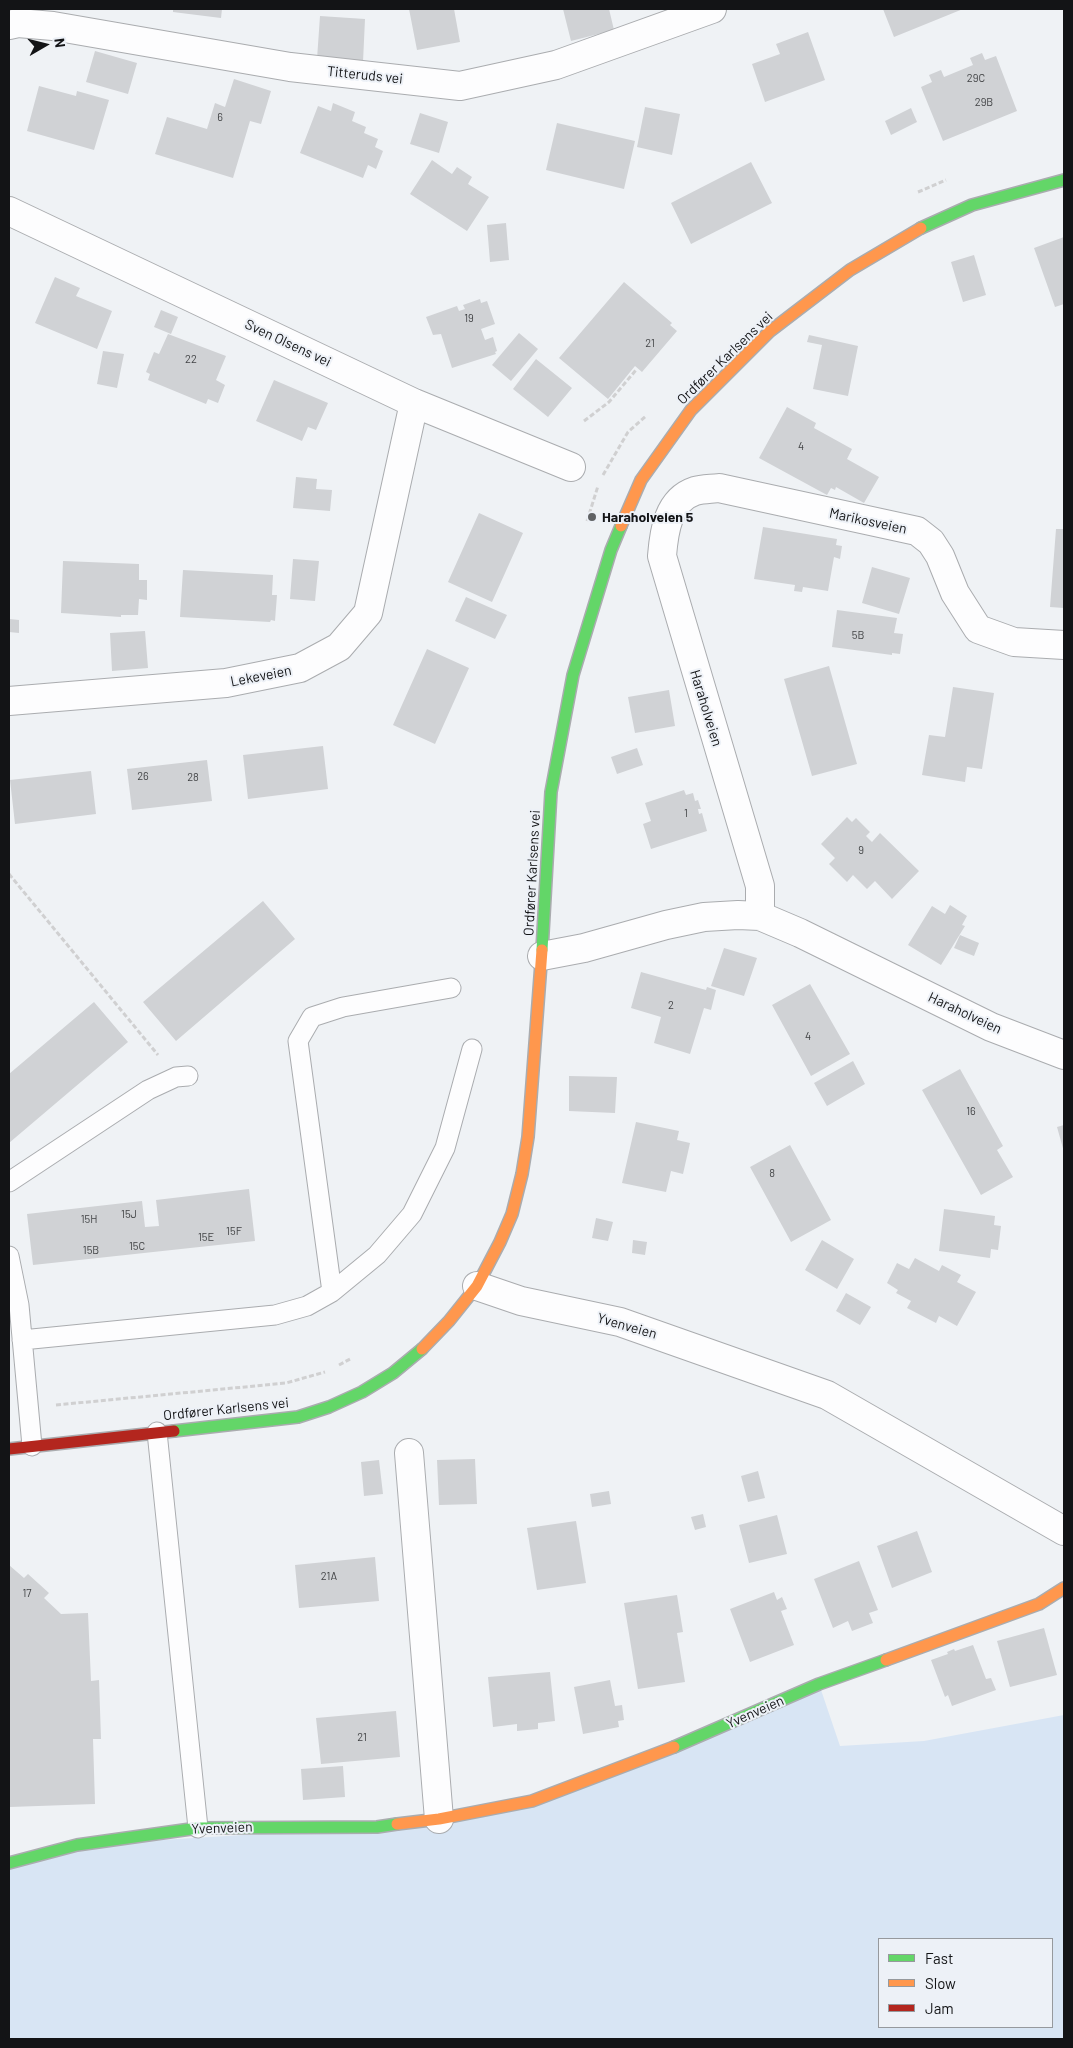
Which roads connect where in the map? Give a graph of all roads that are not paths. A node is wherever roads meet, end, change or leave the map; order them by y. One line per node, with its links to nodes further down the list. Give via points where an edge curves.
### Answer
1 (712, 9): 2 (street, Titteruds vei, via 556,65 460,86 290,67 53,26)
2 (9, 25)
3 (1064, 180): 11 (street, Ordfører Karlsens vei, via 972,205 915,231 850,270 769,332 691,410 641,480 611,550 573,675 552,792)
4 (9, 211): 5 (street, Sven Olsens vei)
5 (414, 403): 6 (street, Sven Olsens vei); 9 (street, Lekeveien, via 368,613 339,647 300,668 226,683)
6 (571, 467)
7 (678, 500): 8 (street, Marikosveien, via 696,491 719,488 917,531 931,542 940,556 955,593 978,629 1014,642); 10 (street, Haraholveien, via 664,535 662,556 760,886)
8 (1064, 644)
9 (9, 701)
10 (760, 916): 11 (street, Haraholveien, via 704,917); 14 (street, Haraholveien, via 991,1027)
11 (542, 956): 18 (street, Ordfører Karlsens vei, via 528,1137 522,1174 512,1214)
12 (451, 988): 19 (lane, via 343,1007 312,1017 298,1041)
13 (472, 1049): 19 (lane, via 445,1148 412,1214 376,1255)
14 (1064, 1055)
15 (182, 1076): 16 (lane, via 148,1090)
16 (9, 1182)
17 (9, 1256): 20 (lane)
18 (477, 1286): 21 (street, Ordfører Karlsens vei, via 449,1322 415,1355 370,1387 329,1407 281,1420); 25 (street, Yvenveien, via 521,1301 620,1322 827,1395)
19 (332, 1292): 20 (lane, via 307,1306 275,1315)
20 (22, 1340): 22 (lane)
21 (157, 1432): 22 (street, Ordfører Karlsens vei); 28 (lane)
22 (32, 1446): 23 (street, Ordfører Karlsens vei)
23 (9, 1449)
24 (409, 1454): 27 (street)
25 (1064, 1531)
26 (1064, 1588): 27 (street, Yvenveien, via 1039,1604 819,1684 699,1737 532,1801)
27 (439, 1819): 28 (street, Yvenveien, via 376,1827)
28 (198, 1828): 29 (street, Yvenveien, via 77,1845)
29 (9, 1863)

